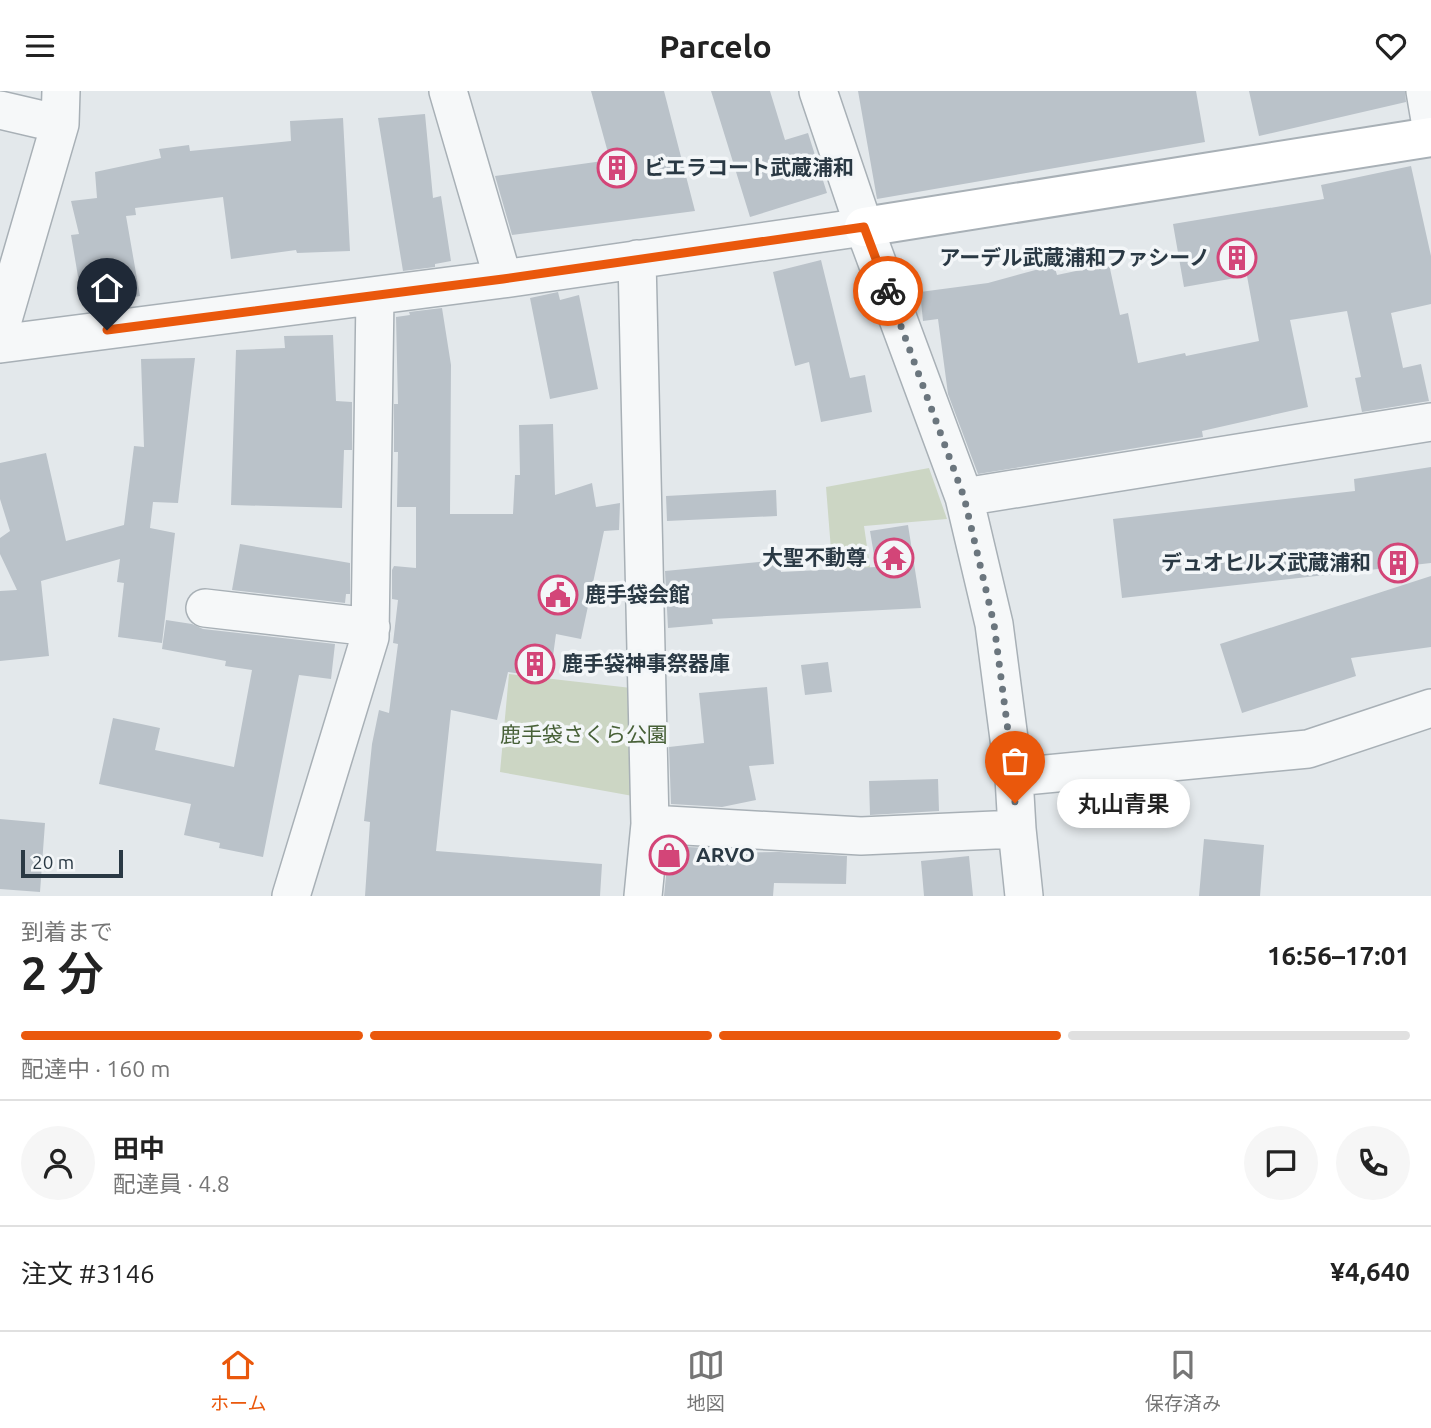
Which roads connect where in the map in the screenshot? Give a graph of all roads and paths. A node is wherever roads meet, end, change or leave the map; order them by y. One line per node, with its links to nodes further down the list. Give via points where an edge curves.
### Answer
1 (448, 91): 10 (street)
2 (818, 91): 8 (street)
3 (1425, 91): 6 (street)
4 (61, 107): 5 (street); 12 (street)
5 (0, 110)
6 (1431, 126)
7 (1431, 137): 8 (street)
8 (864, 227): 9 (street); 15 (street)
9 (638, 259): 10 (street); 20 (street)
10 (503, 279): 11 (street)
11 (375, 296): 13 (street); 17 (street)
12 (0, 330)
13 (0, 344)
14 (1431, 422): 15 (street)
15 (964, 497): 19 (street, via 994,624)
16 (205, 608): 17 (street)
17 (371, 627): 22 (street)
18 (1431, 708): 19 (street, via 1308,748)
19 (1014, 777): 21 (street)
20 (650, 824): 21 (street, via 861,836); 23 (street)
21 (1017, 829): 24 (street)
22 (291, 896)
23 (643, 896)
24 (1024, 896)

